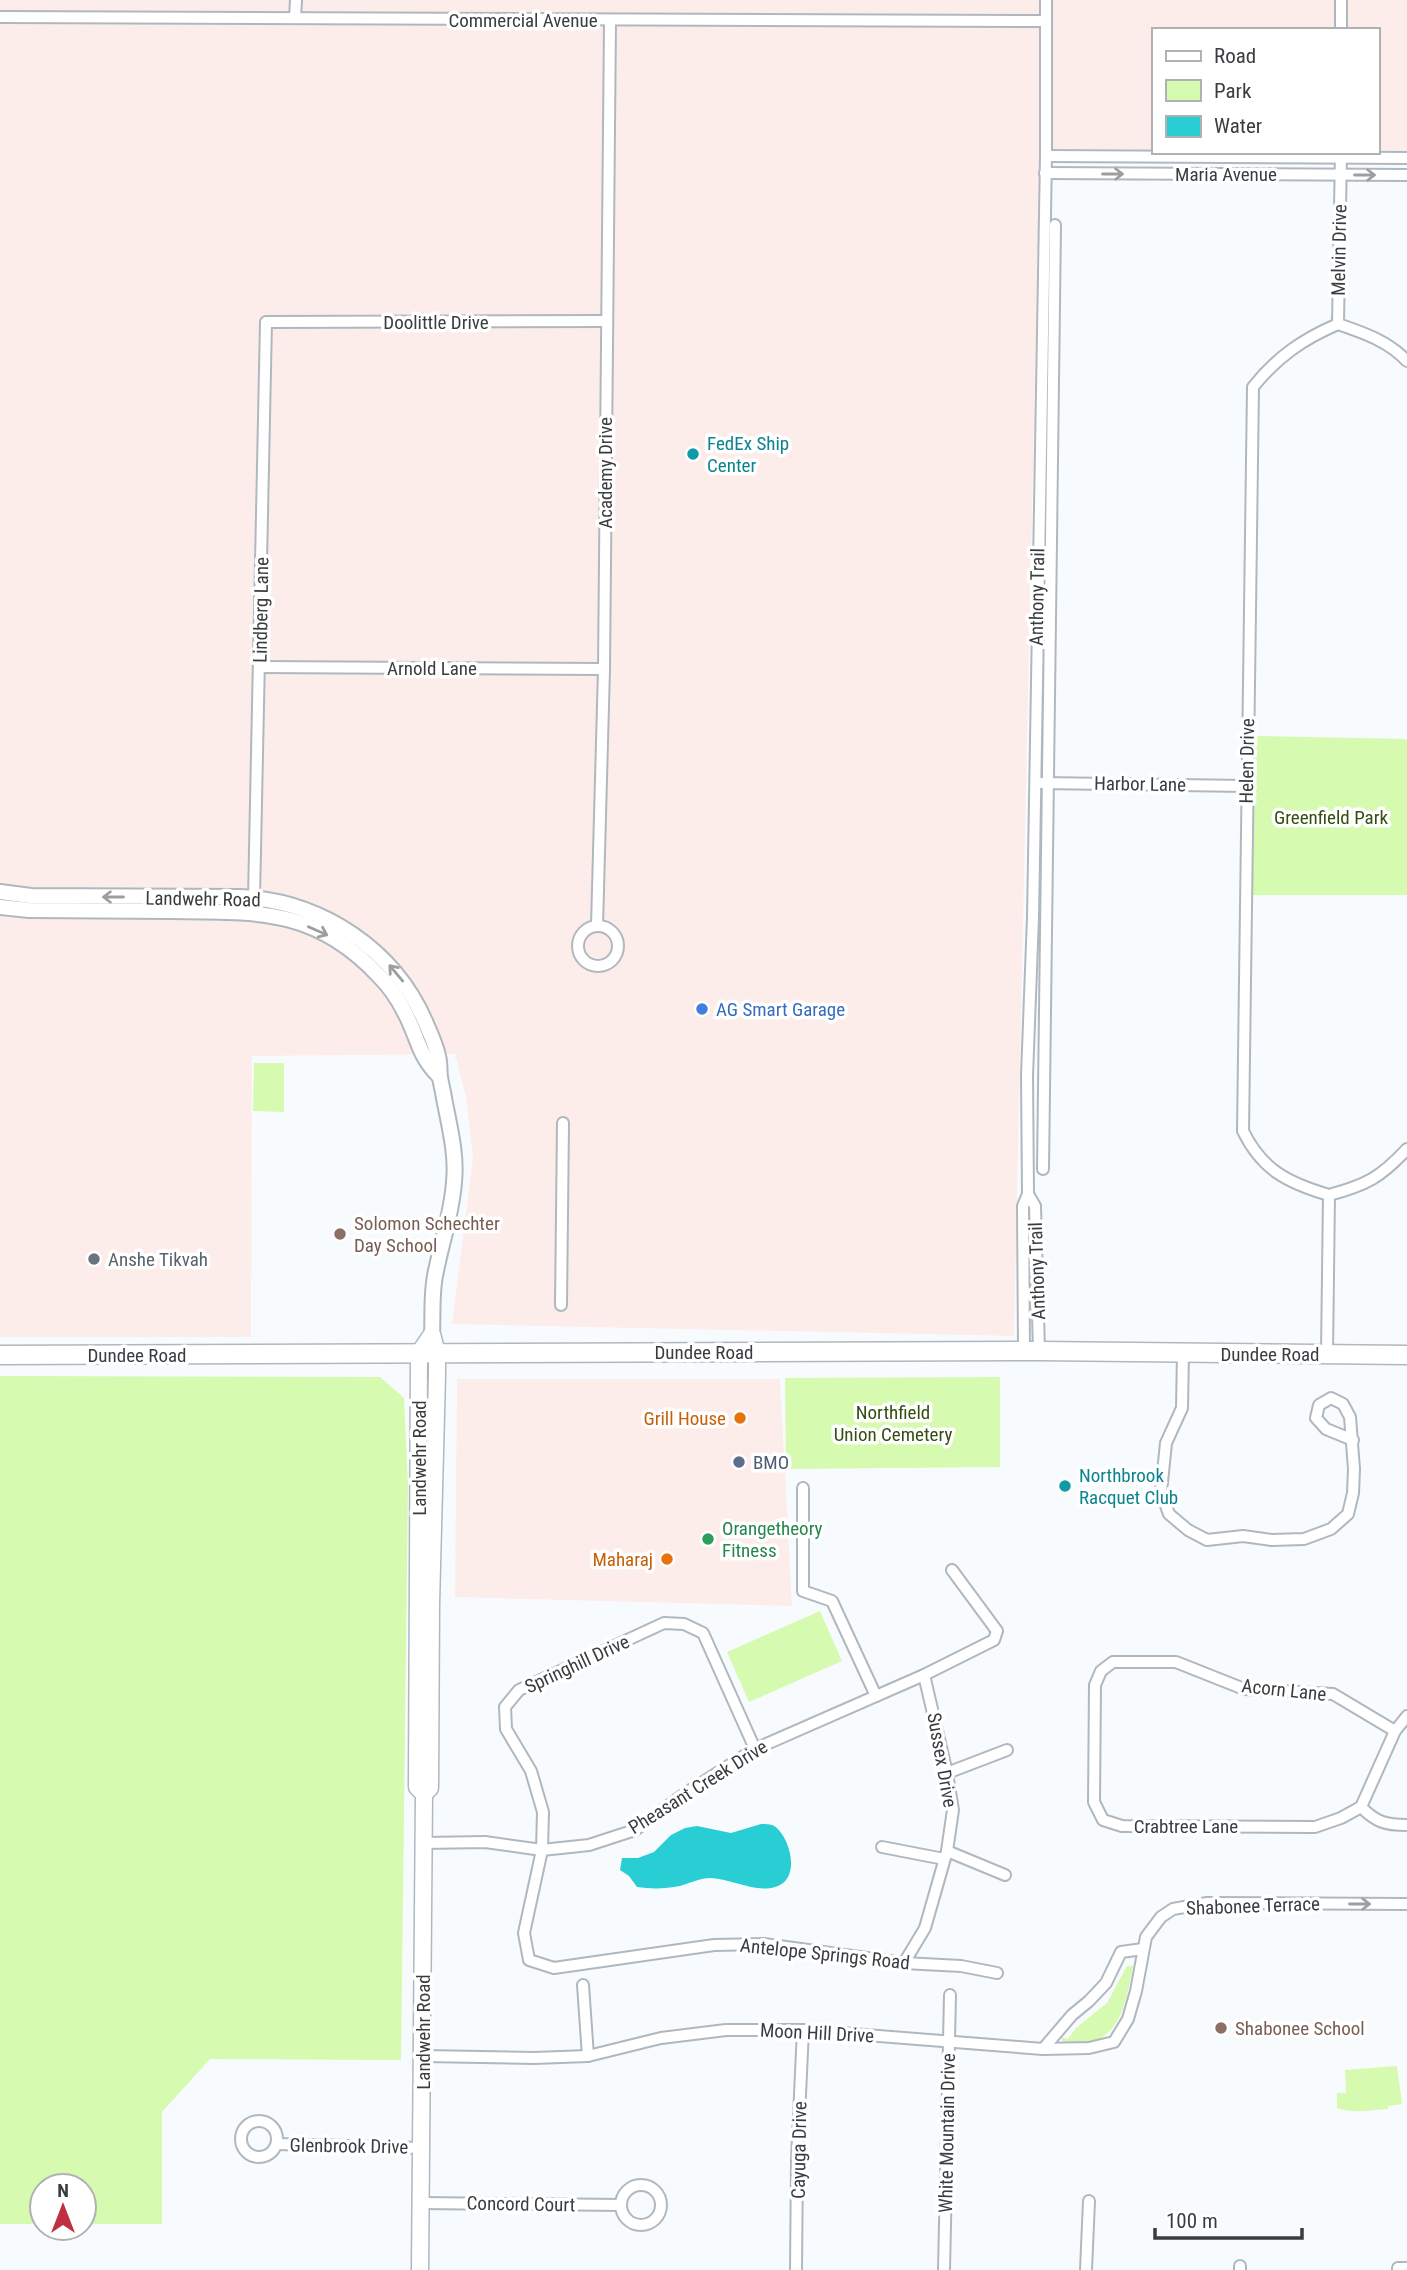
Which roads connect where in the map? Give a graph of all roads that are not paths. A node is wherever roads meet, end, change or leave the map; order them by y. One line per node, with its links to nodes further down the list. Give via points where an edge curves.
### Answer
1 (296, 0): 5 (street)
2 (1046, 0): 7 (street, Anthony Trail)
3 (1341, 0): 8 (street)
4 (0, 17): 5 (street, Commercial Avenue)
5 (295, 19): 6 (street, Commercial Avenue)
6 (610, 21): 7 (street, Commercial Avenue); 16 (street, Academy Drive)
7 (1046, 21): 10 (street, Anthony Trail)
8 (1341, 28)
9 (1341, 155): 10 (street, Maria Avenue); 11 (street, Maria Avenue); 13 (street, Melvin Drive)
10 (1046, 156): 12 (street, Anthony Trail)
11 (1407, 158)
12 (1045, 173): 13 (street, Maria Avenue, one-way to 13); 22 (street, Anthony Trail)
13 (1340, 175): 14 (street, Maria Avenue, one-way to 14); 18 (street, Melvin Drive)
14 (1407, 175)
15 (1055, 225): 23 (street, Anthony Trail)
16 (607, 321): 17 (street, Doolittle Drive); 21 (street, Academy Drive)
17 (266, 322): 20 (street, Lindberg Lane)
18 (1338, 324): 19 (street, via 1396,349); 24 (street, Helen Drive, via 1288,351 1253,387)
19 (1407, 361)
20 (260, 667): 21 (street, Arnold Lane); 26 (street, Lindberg Lane)
21 (604, 669): 28 (street, Academy Drive)
22 (1034, 783): 23 (street, Harbor Lane); 30 (street, Anthony Trail)
23 (1048, 783): 24 (street, Harbor Lane); 31 (street, Anthony Trail)
24 (1246, 786): 35 (street, Helen Drive, via 1243,1130 1252,1149 1270,1167 1297,1186)
25 (0, 892): 26 (street, Landwehr Road, one-way to 25)
26 (254, 898): 29 (street, Landwehr Road, one-way to 26, via 439,1056 424,1019 404,983 382,957 321,916)
27 (0, 907): 29 (street, Landwehr Road, one-way to 29, via 253,912 293,920 343,944 382,979 405,1011 426,1062)
28 (597, 926)
29 (439, 1076): 37 (street, Landwehr Road, via 452,1136 455,1181 435,1274)
30 (1027, 1076): 31 (street); 38 (street, Anthony Trail, via 1028,1194 1023,1206)
31 (1044, 1077): 34 (street, Anthony Trail)
32 (563, 1123): 36 (street)
33 (1407, 1149): 35 (street, via 1391,1167 1362,1186)
34 (1043, 1169)
35 (1329, 1195): 41 (street)
36 (561, 1305)
37 (432, 1335): 39 (main road, Landwehr Road)
38 (1032, 1351): 39 (main road, Dundee Road); 40 (main road, Dundee Road)
39 (428, 1353): 42 (main road, Dundee Road); 57 (main road, Landwehr Road, via 417,1787 424,1794)
40 (1183, 1353): 41 (main road, Dundee Road); 44 (street, via 1182,1408 1166,1443 1161,1492 1169,1514 1207,1540 1243,1536 1304,1539 1331,1529 1348,1514)
41 (1327, 1354): 43 (main road, Dundee Road)
42 (0, 1355)
43 (1407, 1355)
44 (1353, 1440)
45 (803, 1488): 49 (street, via 803,1591 832,1601)
46 (952, 1570): 47 (street, Pheasant Creek Drive, via 996,1631 994,1640)
47 (924, 1675): 49 (street, Pheasant Creek Drive); 54 (street, Sussex Drive)
48 (1095, 1685): 51 (street, Acorn Lane, via 1101,1671 1113,1662 1176,1662 1244,1689 1333,1694); 55 (street, Crabtree Lane, via 1094,1802 1104,1820 1122,1826 1315,1827)
49 (876, 1696): 52 (street, Pheasant Creek Drive)
50 (1407, 1716): 51 (street)
51 (1395, 1731): 55 (street)
52 (755, 1749): 59 (street, Pheasant Creek Drive, via 635,1830 589,1845); 59 (street, Springhill Drive, via 703,1633 684,1624 664,1623 519,1690 505,1707 506,1729 531,1771 543,1812)
53 (1007, 1750): 54 (street)
54 (947, 1773): 60 (street, Sussex Drive, via 953,1810)
55 (1360, 1807): 56 (street, via 1374,1820)
56 (1407, 1825)
57 (424, 1843): 59 (street, Pheasant Creek Drive, via 485,1842); 72 (main road, Landwehr Road)
58 (882, 1847): 60 (street)
59 (542, 1850): 64 (street, Springhill Drive, via 524,1933)
60 (946, 1855): 61 (street); 65 (street, Sussex Drive, via 925,1928)
61 (1005, 1875)
62 (1407, 1904): 63 (street, Shabonee Terrace, one-way to 62, via 1161,1917 1189,1905)
63 (1143, 1949): 71 (street, via 1121,1952 1105,1983); 71 (street, Moon Hill Drive, via 1128,2019 1114,2042 1089,2048)
64 (529, 1960): 65 (street, Antelope Springs Road, via 554,1968 714,1945 764,1944)
65 (904, 1963): 66 (street, Antelope Springs Road)
66 (996, 1973)
67 (583, 1985): 73 (street)
68 (950, 1995): 70 (street, White Mountain Drive)
69 (803, 2030): 70 (street, Moon Hill Drive); 73 (street, Moon Hill Drive, via 726,2030 661,2038); 81 (street, Cayuga Drive)
70 (948, 2041): 71 (street, Moon Hill Drive); 82 (street, White Mountain Drive)
71 (1043, 2049)
72 (423, 2056): 73 (street, Moon Hill Drive); 75 (main road, Landwehr Road)
73 (588, 2056)
74 (277, 2144): 75 (street, Glenbrook Drive)
75 (422, 2148): 77 (main road, Landwehr Road)
76 (1089, 2201): 83 (street)
77 (421, 2203): 78 (street, Concord Court); 80 (main road, Landwehr Road)
78 (621, 2205)
79 (1407, 2268): 84 (street)
80 (420, 2270)
81 (796, 2270)
82 (944, 2270)
83 (1086, 2270)
84 (1398, 2270)

